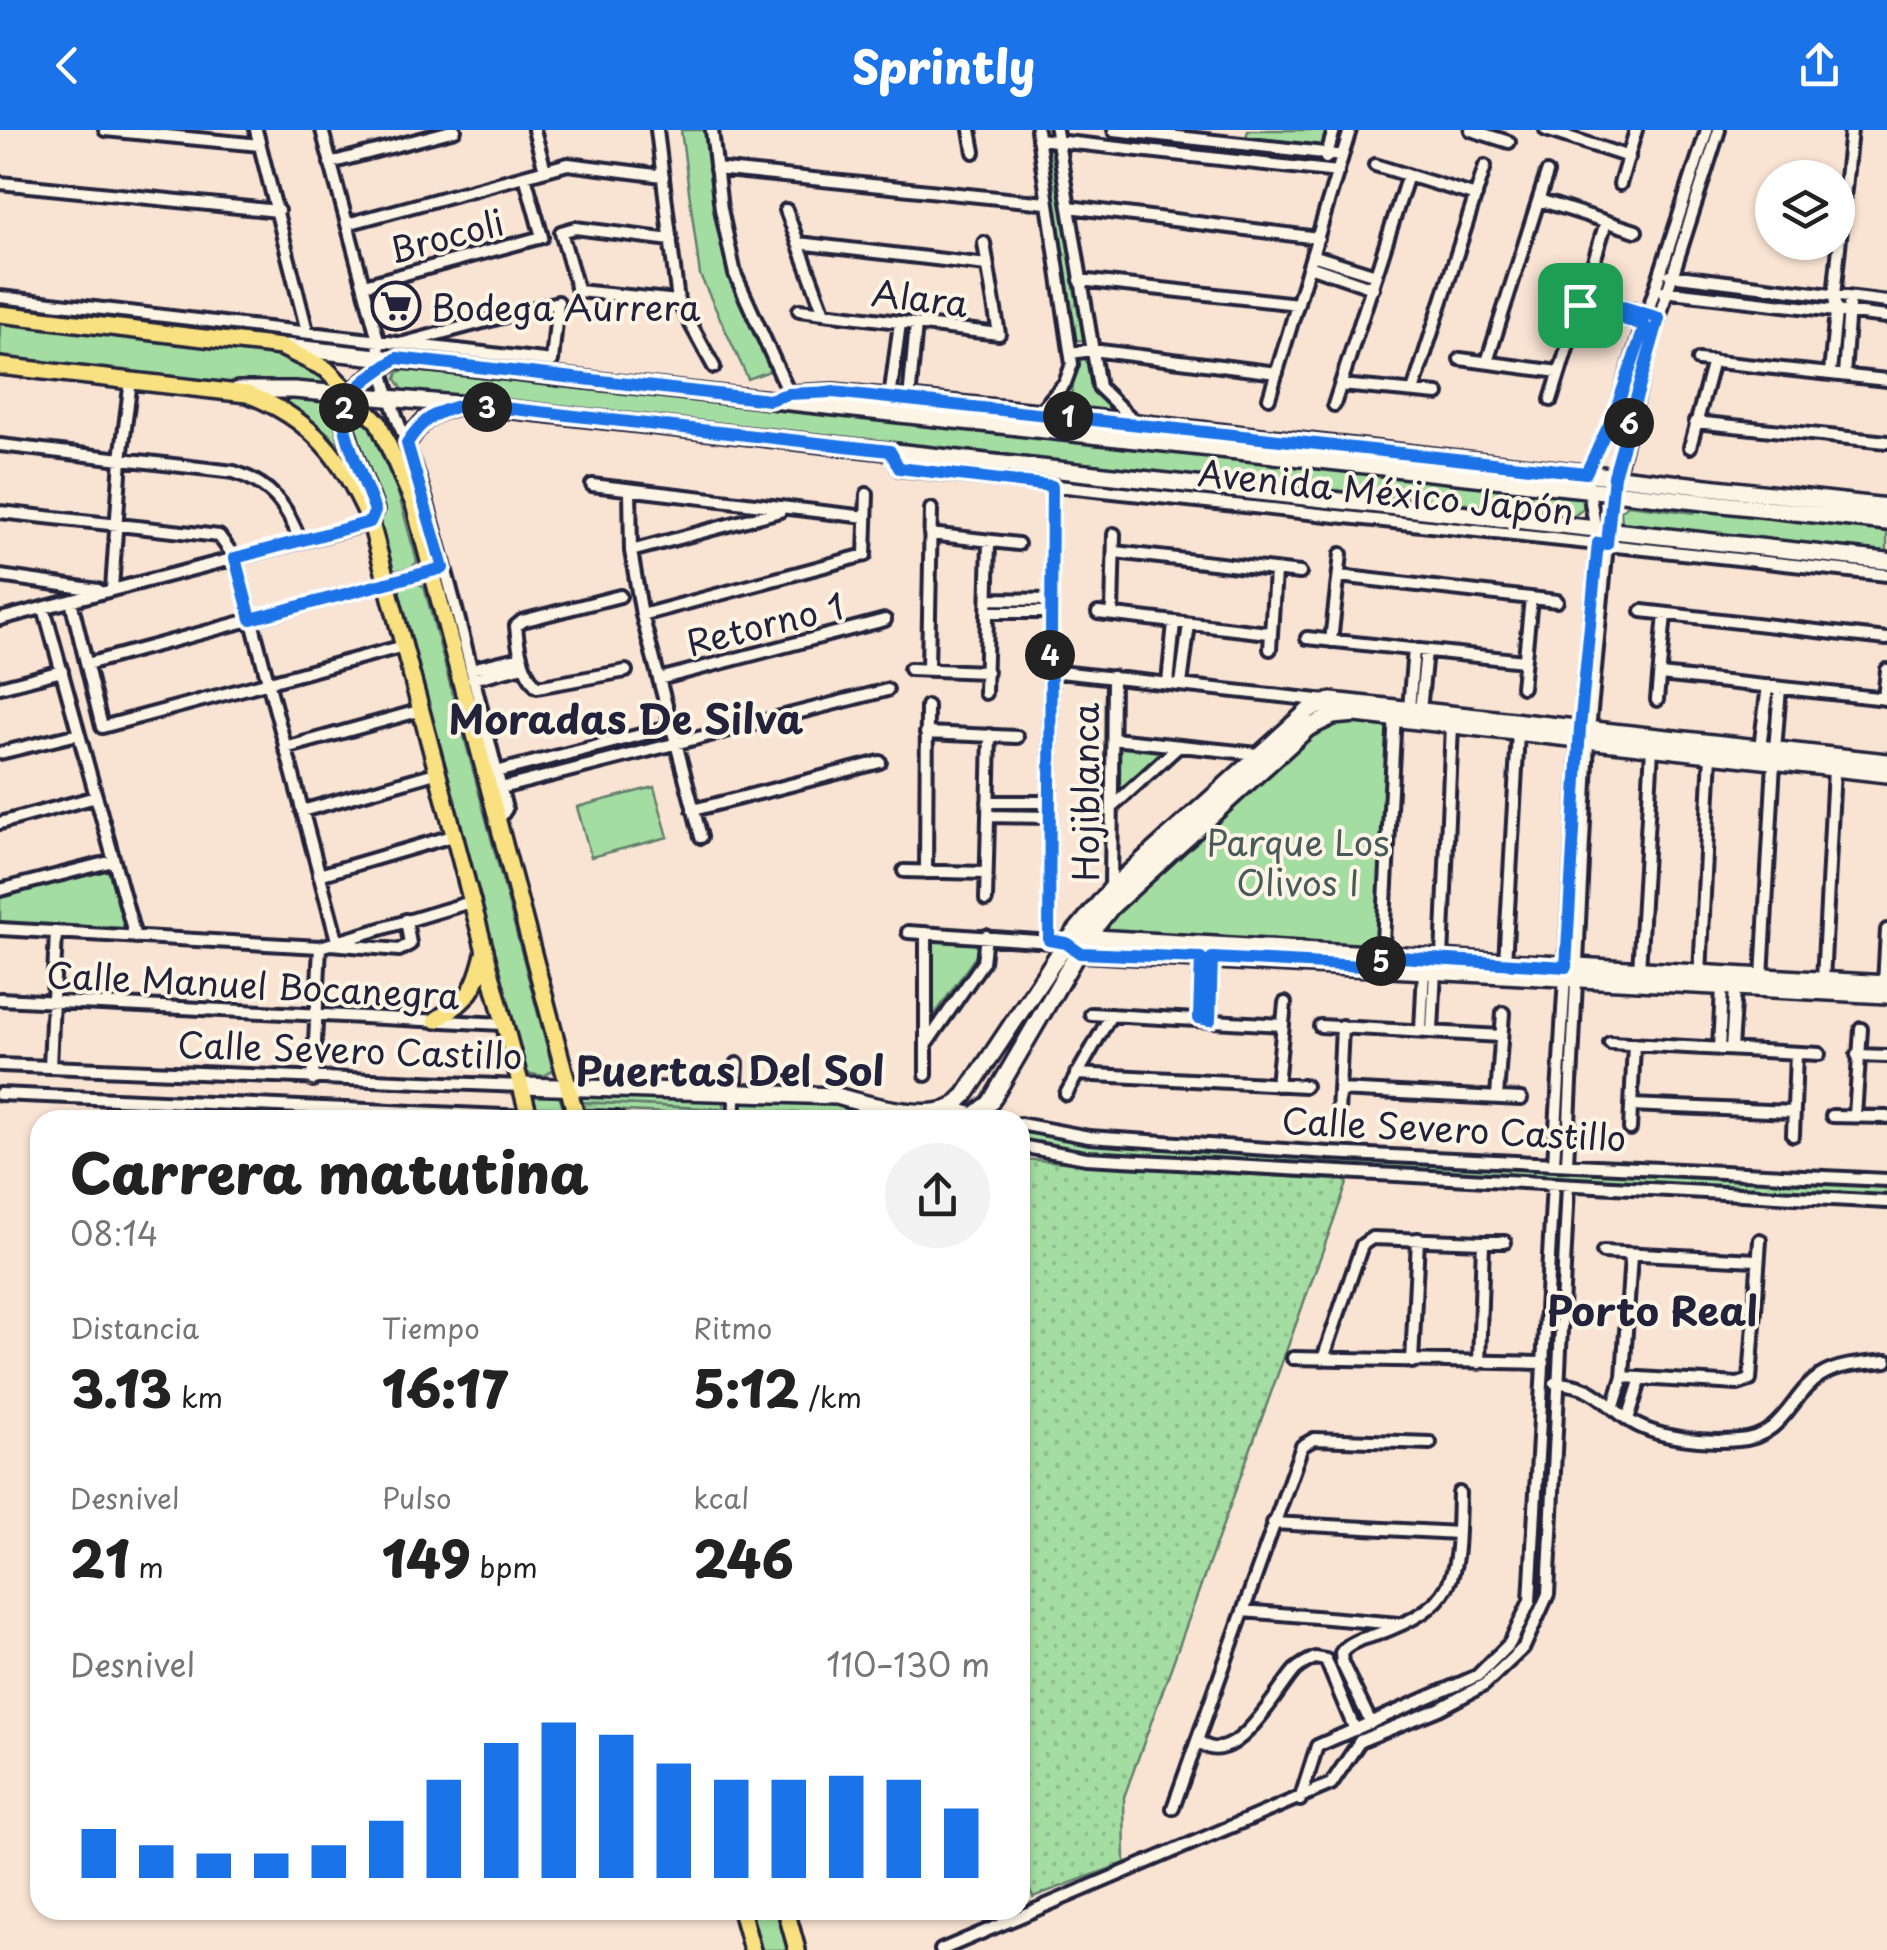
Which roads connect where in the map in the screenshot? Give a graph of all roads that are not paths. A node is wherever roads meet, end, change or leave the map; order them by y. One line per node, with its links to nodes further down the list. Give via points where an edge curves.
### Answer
1 (105, 130): 24 (street)
2 (256, 130): 24 (street)
3 (322, 130): 30 (street)
4 (455, 130): 30 (street)
5 (534, 130): 34 (street)
6 (658, 130): 40 (street)
7 (712, 130): 33 (street)
8 (970, 130): 25 (street)
9 (1114, 130): 22 (street)
10 (1334, 130): 26 (street)
11 (1350, 130): 27 (street)
12 (1471, 130): 18 (street)
13 (1546, 130): 19 (street)
14 (1636, 130): 29 (street)
15 (1706, 130): 58 (street)
16 (1718, 130): 58 (street)
17 (1850, 130): 64 (street)
18 (1489, 133): 23 (street)
19 (1564, 133): 29 (street)
20 (1038, 135): 21 (street); 45 (street)
21 (1057, 135): 28 (street); 46 (street)
22 (1201, 139): 26 (street); 28 (street)
23 (1509, 142)
24 (260, 145): 48 (street)
25 (974, 152)
26 (1327, 152): 27 (street); 35 (street)
27 (1342, 155): 36 (street)
28 (1198, 156): 35 (street)
29 (1629, 157): 42 (street)
30 (330, 163): 50 (street)
31 (1375, 165): 38 (street)
32 (1485, 166): 43 (street)
33 (716, 168): 45 (street); 104 (street, via 736,274)
34 (544, 170): 39 (street); 40 (street, via 568,164)
35 (1324, 170): 36 (street)
36 (1338, 172): 52 (street)
37 (1547, 173): 44 (street)
38 (1408, 175): 43 (street); 59 (street)
39 (526, 176): 50 (street); 61 (street, Brocoli, via 542,237)
40 (663, 176): 53 (street)
41 (0, 183): 48 (street)
42 (1620, 184)
43 (1476, 196): 100 (street)
44 (1538, 200): 49 (street); 89 (street)
45 (1046, 203): 84 (street)
46 (1069, 207): 52 (street); 60 (street)
47 (786, 210): 55 (street, Alara)
48 (278, 211): 80 (street)
49 (1606, 222): 51 (street); 67 (street)
50 (347, 224): 61 (street)
51 (1636, 232)
52 (1318, 238): 56 (street)
53 (670, 240): 68 (street); 68 (street, via 575,228 561,232 578,291)
54 (984, 242): 57 (street, Alara)
55 (798, 244): 57 (street, Alara); 75 (street, Alara)
56 (1311, 261): 59 (street); 62 (street); 70 (street)
57 (988, 264): 79 (street, Alara, via 999,334)
58 (1668, 274): 63 (street); 64 (street)
59 (1376, 276): 62 (street)
60 (1080, 280): 70 (street); 83 (street)
61 (364, 285): 85 (street)
62 (1373, 288): 98 (street)
63 (1662, 291): 72 (street); 78 (street)
64 (1834, 296): 66 (street); 72 (street)
65 (0, 297): 80 (street)
66 (1850, 299): 69 (street); 73 (street)
67 (1582, 300): 78 (street); 92 (street)
68 (678, 301): 91 (street)
69 (1887, 302)
70 (1298, 304): 93 (street)
71 (798, 310): 75 (street, Alara)
72 (1836, 312): 73 (street); 94 (street)
73 (1849, 313): 76 (street); 95 (street)
74 (0, 314): 81 (main road)
75 (824, 314): 77 (street, Alara)
76 (1887, 317)
77 (900, 322): 79 (street, Alara); 105 (street)
78 (1652, 322): 122 (street); 123 (street)
79 (916, 324): 107 (street)
80 (306, 331): 85 (street)
81 (281, 347): 85 (street); 101 (main road, via 326,368)
82 (401, 350): 82 (street, via 552,361 558,302 520,312); 85 (main road); 85 (street); 104 (street, Avenida México Japón)
83 (1092, 350): 84 (street); 93 (street); 113 (street, via 1099,387)
84 (1071, 353): 111 (street, via 1064,383)
85 (379, 355): 101 (main road); 103 (street)
86 (1460, 359): 89 (street)
87 (1698, 360): 88 (street)
88 (1713, 361): 94 (street); 112 (street)
89 (1488, 362): 92 (street)
90 (0, 366): 96 (main road)
91 (714, 367)
92 (1558, 372): 108 (street)
93 (1277, 373): 106 (street)
94 (1830, 373): 95 (street)
95 (1844, 375): 97 (street)
96 (131, 380): 99 (main road); 120 (street)
97 (1887, 380)
98 (1340, 385): 100 (street); 110 (street)
99 (224, 390): 101 (street, Avenida México Japón); 134 (main road, via 273,404 316,434 353,482)
100 (1413, 391): 102 (street)
101 (353, 394): 103 (street, Avenida México Japón); 121 (main road, via 378,422); 134 (main road, via 343,424 375,511)
102 (1438, 394)
103 (389, 397): 109 (street, Avenida México Japón); 115 (street)
104 (791, 398): 105 (street, Avenida México Japón, via 833,392); 118 (street, Avenida México Japón)
105 (890, 398): 107 (street, Avenida México Japón)
106 (1269, 398)
107 (909, 400): 111 (street, Avenida México Japón)
108 (1551, 400)
109 (468, 404): 115 (street, via 430,415); 119 (street, Avenida México Japón)
110 (1334, 406)
111 (1040, 412): 113 (street, Avenida México Japón)
112 (1695, 422): 114 (street); 117 (street)
113 (1136, 423): 118 (street, Avenida México Japón)
114 (1887, 442)
115 (407, 443): 126 (street)
116 (0, 445): 120 (street)
117 (1690, 446)
118 (1277, 447): 122 (street, Avenida México Japón)
119 (890, 451): 125 (street, Avenida México Japón, via 899,468); 139 (street, Avenida México Japón)
120 (121, 459): 136 (street); 140 (street, via 257,480 291,514)
121 (404, 480): 126 (main road); 148 (main road)
122 (1587, 482): 123 (street, Avenida México Japón); 139 (street)
123 (1613, 484): 129 (street, Avenida México Japón); 135 (street, Avenida México Japón); 139 (street)
124 (592, 485): 127 (street)
125 (1052, 486): 139 (street, Avenida México Japón); 161 (street)
126 (422, 489): 148 (street)
127 (630, 490): 130 (street); 143 (street)
128 (866, 494): 133 (street)
129 (1887, 506)
130 (788, 508): 133 (street); 143 (street)
131 (931, 510): 137 (street)
132 (0, 512): 136 (street)
133 (866, 517): 169 (street, via 865,555)
134 (370, 522): 140 (street); 154 (main road)
135 (1887, 522)
136 (115, 524): 146 (street, via 219,536); 155 (street)
137 (930, 534): 141 (street); 186 (street)
138 (1114, 534): 144 (street)
139 (1602, 537): 147 (street, Avenida México Japón); 151 (street, Avenida México Japón); 216 (street)
140 (300, 541): 146 (street)
141 (989, 541): 142 (street); 158 (street)
142 (1018, 544)
143 (631, 550): 169 (street)
144 (1116, 552): 149 (street); 166 (street)
145 (1341, 554): 153 (street)
146 (235, 558): 155 (street); 171 (street)
147 (1887, 561)
148 (437, 570): 154 (street); 167 (main road); 175 (street)
149 (1275, 572): 150 (street); 176 (street)
150 (1300, 574)
151 (1887, 575)
152 (0, 576): 155 (street)
153 (1339, 576): 157 (street); 179 (street)
154 (387, 583): 171 (street); 180 (main road)
155 (109, 590): 159 (street)
156 (620, 596): 183 (street, via 522,621 516,626)
157 (1531, 598): 160 (street); 184 (street)
158 (989, 599): 161 (street); 163 (street)
159 (70, 601): 162 (street); 185 (street)
160 (1557, 601)
161 (1050, 606): 163 (street); 190 (street)
162 (44, 608): 170 (street); 189 (street)
163 (988, 612): 192 (street)
164 (1642, 612): 168 (street)
165 (1098, 613): 166 (street)
166 (1112, 613): 173 (street)
167 (443, 614): 175 (main road); 246 (main road)
168 (1664, 614): 178 (street); 194 (street)
169 (642, 615): 196 (street)
170 (0, 619)
171 (251, 619): 185 (street); 198 (street)
172 (885, 620): 196 (street, Retorno 1)
173 (1174, 623): 174 (street); 197 (street)
174 (1189, 624): 176 (street); 199 (street)
175 (458, 626): 193 (street)
176 (1268, 634): 181 (street)
177 (1306, 638): 179 (street)
178 (1887, 639)
179 (1331, 641): 182 (street)
180 (404, 646): 198 (street); 209 (main road)
181 (1270, 649)
182 (1420, 650): 184 (street); 210 (street)
183 (522, 662): 191 (street, via 533,684 546,688); 193 (street)
184 (1524, 662): 201 (street)
185 (87, 664): 198 (street, via 102,728)
186 (928, 668): 187 (street); 192 (street)
187 (910, 669)
188 (1887, 670): 205 (street)
189 (62, 671): 200 (street); 215 (street)
190 (1050, 671): 195 (street); 239 (street)
191 (626, 672)
192 (987, 672): 204 (street)
193 (472, 674): 234 (street)
194 (1660, 675): 202 (street); 206 (street)
195 (1112, 677): 197 (street); 219 (street, Hojiblanca)
196 (659, 678): 212 (street)
197 (1168, 683): 199 (street)
198 (268, 684): 222 (street)
199 (1181, 684): 207 (street)
200 (0, 687)
201 (1522, 687)
202 (1774, 687): 205 (street); 225 (street)
203 (887, 690): 220 (street)
204 (985, 692)
205 (1885, 699)
206 (1657, 700)
207 (1331, 701): 210 (street); 227 (street, via 1309,710)
208 (927, 706): 213 (street)
209 (422, 710): 222 (street); 233 (main road)
210 (1405, 711): 211 (street); 216 (street); 258 (street, via 1333,716 1308,728); 272 (street)
211 (1452, 725): 214 (street); 274 (street)
212 (672, 726): 220 (street); 226 (street)
213 (926, 732): 217 (street); 251 (street)
214 (1518, 733): 216 (street); 273 (street)
215 (78, 734): 224 (street); 237 (street)
216 (1584, 734): 223 (street); 225 (street); 276 (street)
217 (990, 736): 218 (street); 238 (street)
218 (1017, 737)
219 (1113, 739): 221 (street); 240 (street, Hojiblanca)
220 (676, 744): 232 (street); 241 (street)
221 (1179, 746): 227 (street); 240 (street)
222 (285, 748): 242 (street)
223 (1652, 748): 228 (street); 275 (street)
224 (0, 753)
225 (1769, 753): 228 (street); 230 (street); 231 (street); 278 (street)
226 (567, 754): 232 (street); 234 (street)
227 (1258, 754): 254 (street)
228 (1711, 754): 277 (street)
229 (880, 762): 241 (street)
230 (1887, 762)
231 (1834, 768): 235 (street); 279 (street)
232 (572, 769): 236 (street)
233 (439, 772): 242 (street); 247 (main road)
234 (496, 772): 236 (street)
235 (1887, 774)
236 (501, 788): 246 (street, via 506,809)
237 (96, 797): 245 (street); 249 (street)
238 (988, 802): 239 (street); 243 (street)
239 (1049, 802): 244 (street)
240 (1112, 807): 254 (street, Hojiblanca)
241 (694, 810): 248 (street)
242 (302, 811): 253 (street)
243 (988, 816): 244 (street); 252 (street)
244 (1048, 817): 267 (street)
245 (0, 822)
246 (497, 823): 314 (main road)
247 (456, 836): 253 (street); 256 (main road)
248 (701, 838)
249 (114, 861): 255 (street); 265 (street)
250 (904, 871): 251 (street)
251 (926, 872): 252 (street)
252 (985, 873): 257 (street)
253 (318, 874): 268 (street)
254 (1111, 889): 258 (street, Hojiblanca); 269 (street)
255 (0, 890)
256 (474, 900): 259 (street); 270 (main road)
257 (986, 900)
258 (1112, 907): 269 (street)
259 (406, 920): 268 (street); 268 (street, via 410,944 399,950)
260 (0, 929): 262 (street)
261 (1887, 930): 281 (street)
262 (56, 932): 265 (street); 283 (street)
263 (908, 932): 264 (street)
264 (926, 933): 266 (street); 299 (street)
265 (134, 936): 268 (street)
266 (986, 936): 267 (street); 299 (street, via 983,962)
267 (1049, 937): 269 (street)
268 (328, 943): 285 (street)
269 (1076, 943): 271 (street); 272 (street); 328 (street); 329 (street)
270 (486, 946): 290 (main road, via 465,1001); 291 (main road)
271 (1206, 958): 272 (street); 289 (street)
272 (1382, 961): 274 (street)
273 (1505, 964): 274 (street); 276 (street)
274 (1434, 966): 276 (street); 296 (street)
275 (1639, 971): 276 (street); 277 (street)
276 (1572, 973): 280 (street); 339 (street); 340 (street)
277 (1700, 974): 278 (street)
278 (1762, 978): 279 (street)
279 (1823, 981): 281 (street)
280 (1729, 987): 281 (street); 301 (street)
281 (1886, 988)
282 (0, 999): 283 (street, Calle Manuel Bocanegra)
283 (51, 1001): 285 (street, Calle Manuel Bocanegra); 308 (street)
284 (1285, 1003): 292 (street)
285 (318, 1014): 290 (street, Calle Manuel Bocanegra); 311 (street)
286 (1091, 1014): 288 (street)
287 (1503, 1014): 297 (street)
288 (1111, 1015): 289 (street); 309 (street)
289 (1204, 1019): 292 (street)
290 (436, 1020): 291 (street, Calle Manuel Bocanegra)
291 (504, 1024): 313 (main road)
292 (1283, 1025): 312 (street)
293 (1320, 1026): 294 (street)
294 (1342, 1026): 296 (street); 316 (street)
295 (1861, 1029): 304 (street)
296 (1426, 1030): 297 (street)
297 (1501, 1036): 320 (street)
298 (1610, 1043): 300 (street)
299 (926, 1044): 310 (street)
300 (1634, 1044): 301 (street); 322 (street)
301 (1725, 1049): 302 (street)
302 (1796, 1053): 303 (street); 330 (street)
303 (1818, 1054)
304 (1858, 1055): 305 (street); 332 (street)
305 (1887, 1056)
306 (737, 1064): 317 (street)
307 (0, 1065): 308 (street, Calle Severo Castillo)
308 (50, 1067): 311 (street, Calle Severo Castillo)
309 (1076, 1074): 312 (street); 319 (street)
310 (926, 1075)
311 (313, 1080): 313 (street, Calle Severo Castillo)
312 (1277, 1084): 315 (street)
313 (522, 1086): 314 (street, Calle Severo Castillo); 324 (main road)
314 (568, 1086): 317 (street, Calle Severo Castillo); 325 (main road)
315 (1305, 1086)
316 (1339, 1090): 320 (street); 331 (street)
317 (736, 1092): 326 (street); 327 (street, Calle Severo Castillo, via 837,1096)
318 (0, 1094): 323 (street, Calle Severo Castillo)
319 (1066, 1094)
320 (1497, 1098): 321 (street)
321 (1521, 1099)
322 (1632, 1105): 330 (street); 336 (street)
323 (339, 1110)
324 (528, 1110)
325 (575, 1110)
326 (735, 1110)
327 (898, 1110)
328 (949, 1110)
329 (986, 1110)
330 (1794, 1112): 337 (street)
331 (1338, 1114)
332 (1855, 1115): 333 (street); 334 (street)
333 (1832, 1116)
334 (1887, 1116)
335 (1030, 1126): 339 (street, Calle Severo Castillo, via 1109,1138)
336 (1630, 1129)
337 (1793, 1135)
338 (1030, 1148): 342 (street, Calle Severo Castillo, via 1086,1158)
339 (1554, 1162): 340 (street, Calle Severo Castillo)
340 (1567, 1163): 341 (street, Calle Severo Castillo)
341 (1887, 1180)
342 (1553, 1184): 343 (street, Calle Severo Castillo); 356 (street)
343 (1568, 1186): 344 (street, Calle Severo Castillo); 362 (street)
344 (1887, 1202)
345 (1418, 1239): 347 (street); 353 (street, via 1372,1238 1362,1245); 354 (street)
346 (1760, 1240): 351 (street)
347 (1483, 1242): 348 (street); 357 (street)
348 (1505, 1242)
349 (1603, 1252): 350 (street)
350 (1631, 1256): 351 (street); 359 (street)
351 (1756, 1260): 360 (street, via 1750,1380)
352 (1293, 1358): 353 (street)
353 (1323, 1359): 354 (street)
354 (1412, 1362): 357 (street)
355 (1887, 1362): 364 (street, via 1817,1377 1780,1422 1749,1439 1652,1432)
356 (1544, 1363): 358 (street); 361 (street)
357 (1479, 1364): 358 (street)
358 (1510, 1364): 361 (street)
359 (1623, 1378): 360 (street); 363 (street)
360 (1640, 1378): 364 (street)
361 (1544, 1381): 362 (street); 373 (street, via 1530,1601 1510,1642 1476,1676)
362 (1560, 1383): 363 (street, via 1588,1388); 375 (street, via 1548,1594 1524,1647 1484,1685)
363 (1614, 1406): 364 (street)
364 (1628, 1420)
365 (1430, 1443): 367 (street, via 1306,1441)
366 (1460, 1493): 368 (street)
367 (1273, 1523): 368 (street); 369 (street)
368 (1458, 1533): 371 (street, via 1446,1591 1429,1612)
369 (1243, 1612): 370 (street); 376 (street)
370 (1340, 1618): 371 (street); 372 (street, via 1357,1628)
371 (1405, 1624): 372 (street)
372 (1348, 1644): 373 (street, via 1342,1664)
373 (1370, 1721): 374 (street); 375 (street)
374 (1354, 1728): 376 (street, via 1326,1660 1315,1658 1296,1669 1267,1712 1226,1746 1207,1748); 377 (street); 378 (street, via 1317,1746)
375 (1376, 1733): 377 (street)
376 (1199, 1740): 379 (street)
377 (1360, 1741): 378 (street, via 1331,1784)
378 (1300, 1800): 380 (street)
379 (1174, 1808)
380 (1030, 1913)
381 (744, 1920): 384 (main road)
382 (789, 1920): 385 (main road)
383 (1014, 1920): 386 (street)
384 (752, 1950)
385 (797, 1950)
386 (942, 1950)

